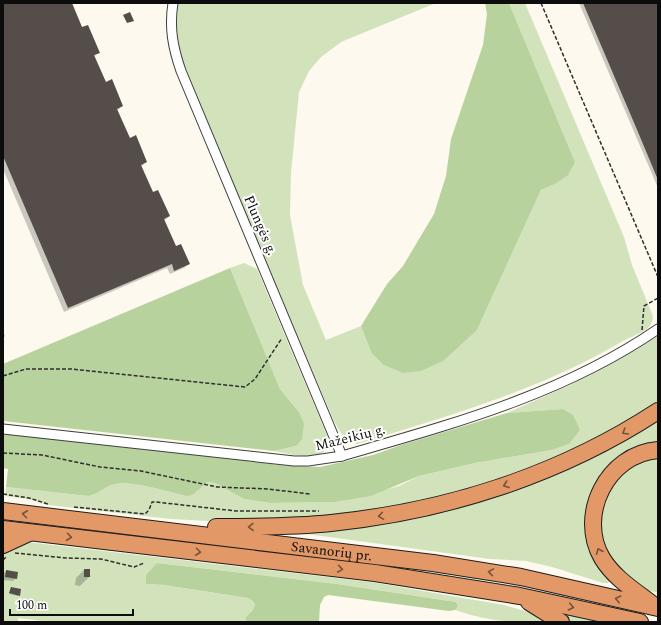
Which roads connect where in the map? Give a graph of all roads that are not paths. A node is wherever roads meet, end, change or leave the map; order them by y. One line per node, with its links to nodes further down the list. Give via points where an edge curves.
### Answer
1 (173, 3): 6 (street, Plungės g., via 171,31 173,48 181,71)
2 (658, 330): 6 (street, Mažeikių g., via 593,368 534,396)
3 (658, 411): 8 (highway, one-way to 8, via 607,443 543,472 477,495 422,509 330,523)
4 (3, 429): 6 (street, Mažeikių g., via 294,460 308,461)
5 (658, 450): 13 (highway, one-way to 5, via 607,566 595,540 593,522 597,500 612,472 637,455)
6 (342, 456)
7 (3, 511): 8 (highway, Savanorių pr., one-way to 7)
8 (147, 528): 13 (highway, Savanorių pr., one-way to 8, via 521,577 433,563)
9 (3, 529): 10 (highway, Savanorių pr.)
10 (30, 532): 11 (highway); 12 (highway, Savanorių pr., one-way to 12, via 301,563)
11 (8, 551)
12 (520, 596): 14 (highway); 15 (highway, Savanorių pr., one-way to 15)
13 (657, 608)
14 (561, 622)
15 (640, 622)

